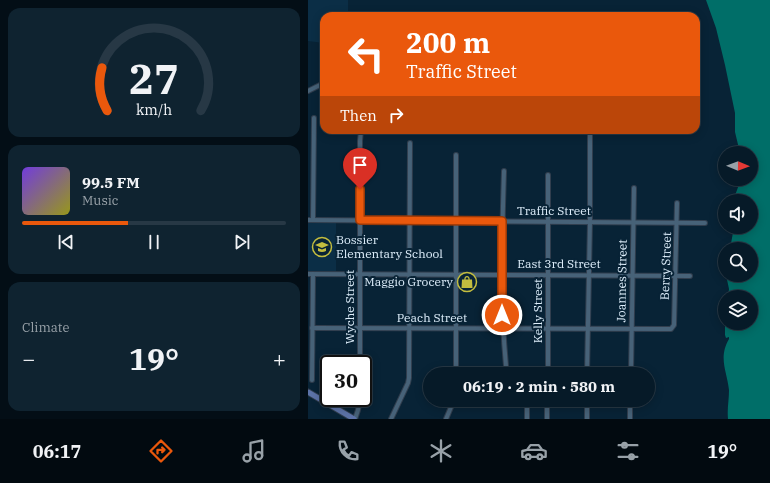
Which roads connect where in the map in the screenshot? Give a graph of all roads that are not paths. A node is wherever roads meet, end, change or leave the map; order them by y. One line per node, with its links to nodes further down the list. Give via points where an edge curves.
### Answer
1 (320, 84): 2 (street)
2 (308, 91)
3 (314, 118): 13 (street)
4 (361, 134): 14 (street, Wyche Street)
5 (590, 134): 19 (street)
6 (410, 143): 15 (street)
7 (456, 155): 16 (street)
8 (504, 171): 17 (street)
9 (548, 175): 18 (street, Kelly Street)
10 (634, 188): 20 (street, Joannes Street)
11 (678, 203): 21 (street, Berry Street)
12 (308, 220): 13 (street, Traffic Street)
13 (313, 220): 14 (street, Traffic Street)
14 (360, 220): 15 (street, Traffic Street); 24 (street, Wyche Street)
15 (409, 220): 16 (street, Traffic Street); 25 (street)
16 (456, 220): 17 (street, Traffic Street); 26 (street)
17 (502, 221): 18 (street, Traffic Street); 27 (street)
18 (548, 221): 19 (street, Traffic Street); 28 (street, Kelly Street)
19 (590, 221): 20 (street, Traffic Street); 29 (street)
20 (634, 222): 21 (street, Traffic Street); 30 (street, Joannes Street)
21 (677, 222): 22 (street, Traffic Street); 31 (street, Berry Street)
22 (705, 223)
23 (311, 274): 24 (street, East 3rd Street); 33 (street)
24 (360, 274): 25 (street, East 3rd Street); 34 (street, Wyche Street)
25 (409, 274): 26 (street, East 3rd Street); 35 (street)
26 (457, 274): 27 (street, East 3rd Street); 36 (street)
27 (502, 274): 28 (street, East 3rd Street); 37 (street)
28 (548, 274): 29 (street, East 3rd Street); 38 (street, Kelly Street)
29 (589, 275): 30 (street, East 3rd Street); 39 (street)
30 (633, 275): 31 (street, East 3rd Street); 40 (street, Joannes Street)
31 (675, 275): 32 (street, East 3rd Street); 41 (street, Berry Street, via 674,325)
32 (690, 276)
33 (312, 328): 34 (street, Peach Street); 48 (street)
34 (360, 328): 35 (street, Peach Street); 42 (street, Wyche Street)
35 (410, 328): 36 (street, Peach Street); 57 (street, via 408,383)
36 (456, 328): 37 (street, Peach Street); 44 (street)
37 (502, 328): 38 (street, Peach Street); 43 (street)
38 (548, 329): 39 (street, Peach Street); 45 (street, Kelly Street)
39 (588, 329): 40 (street, Peach Street); 46 (street)
40 (632, 329): 41 (street, Peach Street); 47 (street, Joannes Street)
41 (671, 329)
42 (360, 355)
43 (506, 366)
44 (456, 367)
45 (548, 367)
46 (587, 367)
47 (631, 367)
48 (312, 380)
49 (308, 392): 56 (main road)
50 (358, 407): 56 (street)
51 (451, 407): 58 (street)
52 (527, 407): 59 (street)
53 (547, 407): 60 (street)
54 (587, 407): 61 (street)
55 (630, 407): 62 (street)
56 (354, 419)
57 (391, 419)
58 (446, 419)
59 (527, 419)
60 (547, 419)
61 (587, 419)
62 (630, 419)

